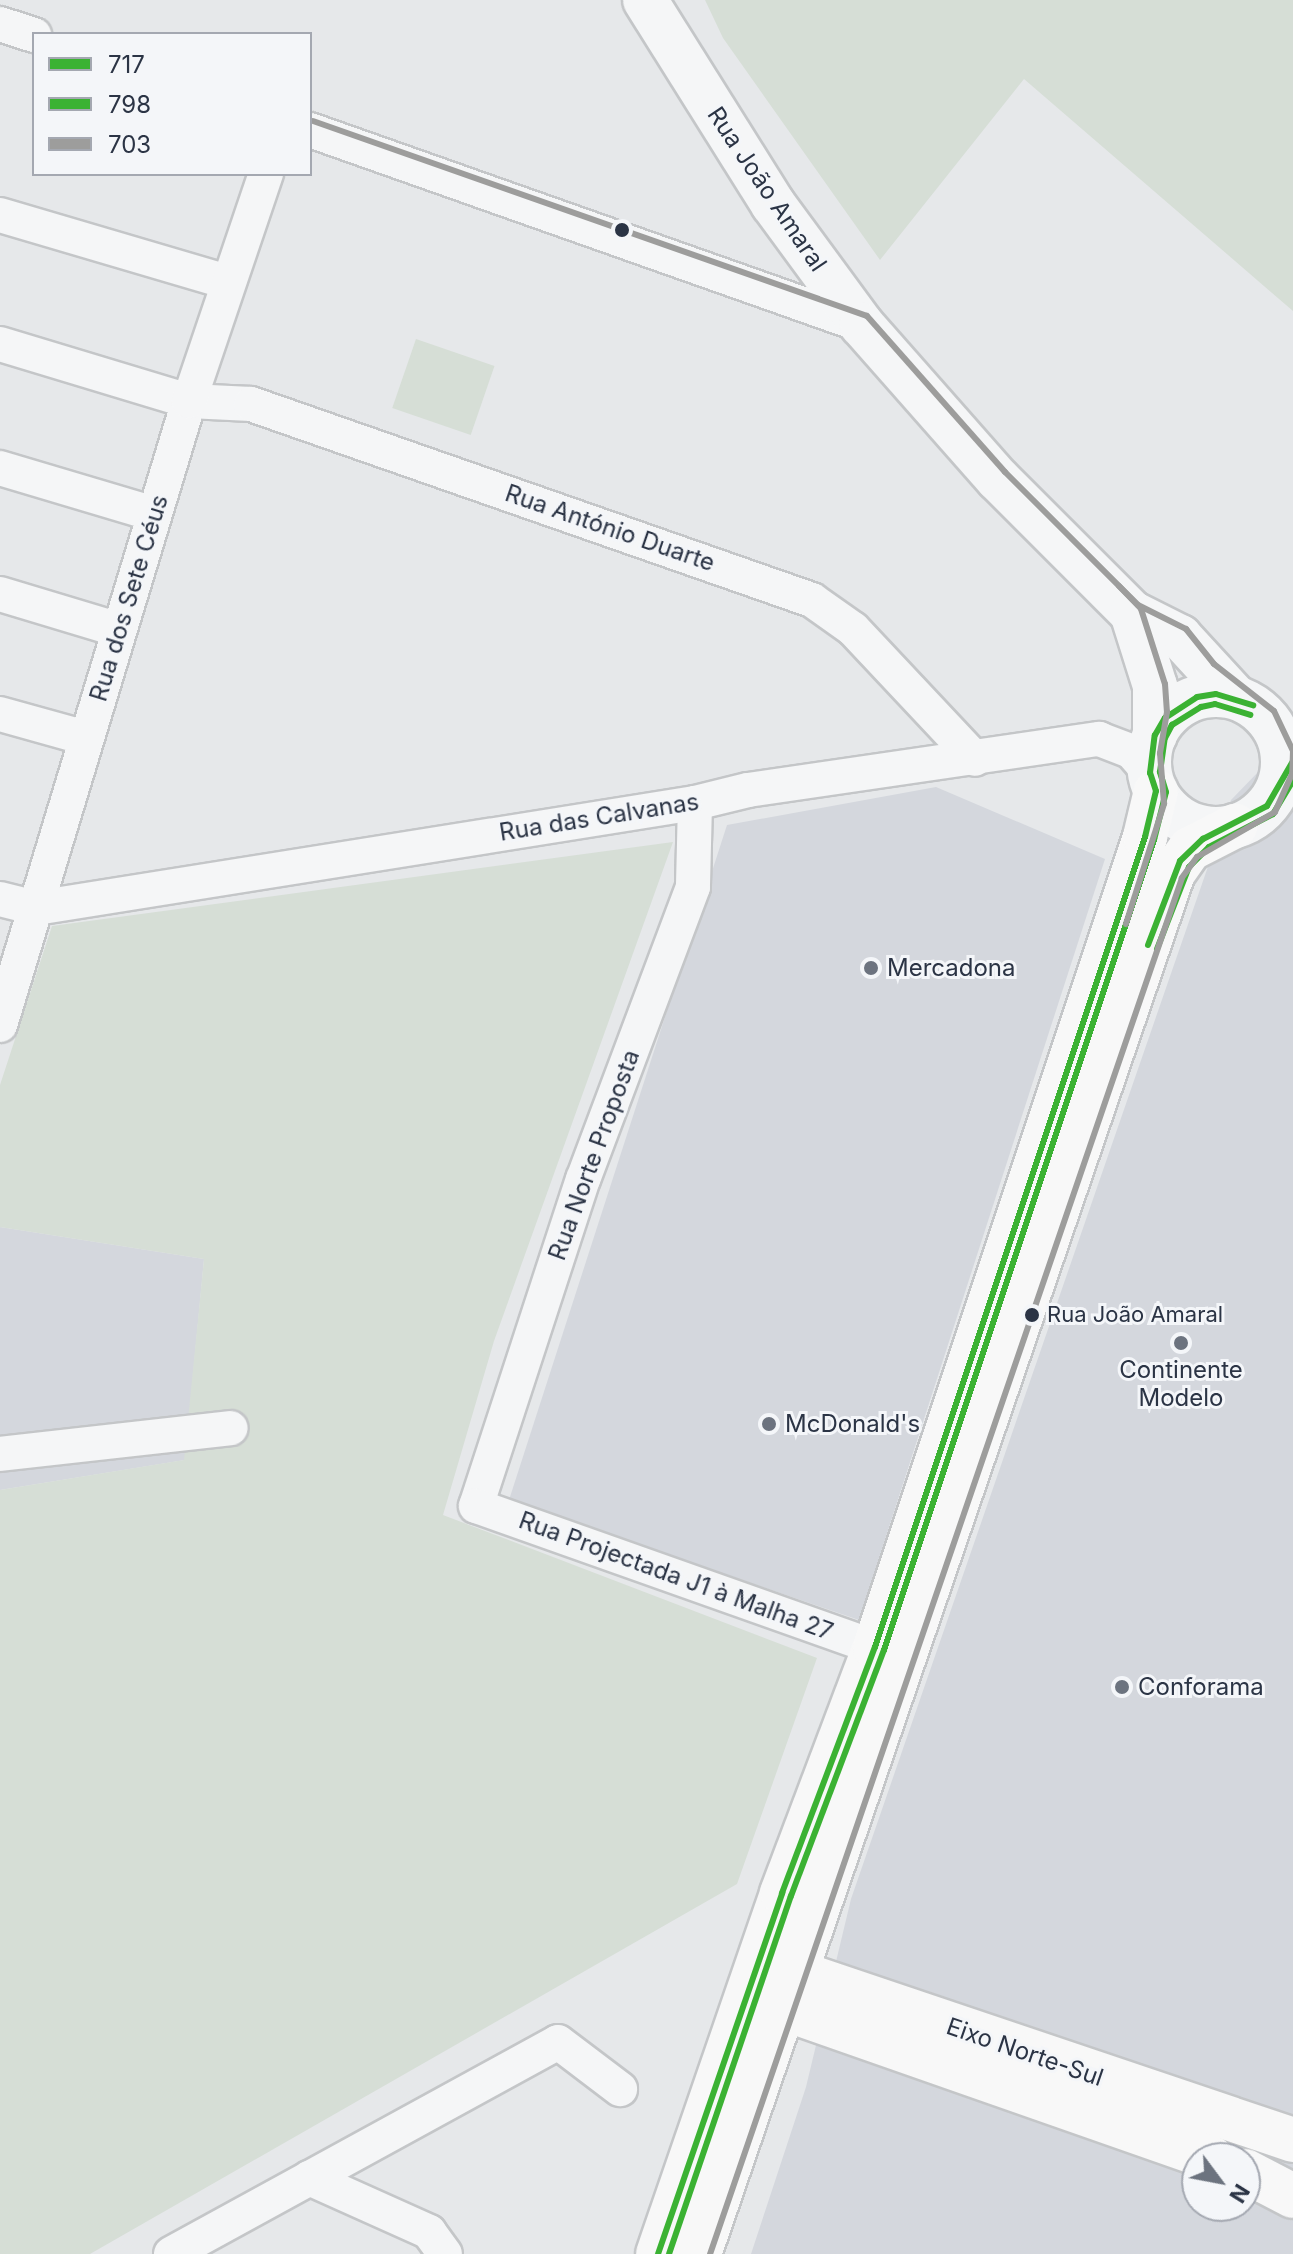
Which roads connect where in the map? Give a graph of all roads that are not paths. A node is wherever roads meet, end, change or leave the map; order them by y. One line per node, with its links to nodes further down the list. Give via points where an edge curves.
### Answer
1 (645, 0): 8 (street, Rua João Amaral, via 773,204)
2 (0, 24): 3 (street)
3 (32, 34)
4 (312, 131): 8 (street)
5 (265, 176): 7 (street, Rua dos Sete Céus)
6 (0, 215): 7 (street)
7 (228, 282): 10 (street, Rua dos Sete Céus)
8 (862, 325): 14 (street, Rua João Amaral, via 998,479)
9 (0, 344): 10 (street, Rua António Duarte)
10 (189, 401): 12 (street, Rua dos Sete Céus); 19 (street, Rua António Duarte, via 251,404 812,600 853,629)
11 (0, 468): 12 (street)
12 (154, 514): 15 (street, Rua dos Sete Céus)
13 (0, 594): 15 (street)
14 (1132, 613): 16 (street, Rua João Amaral, via 1180,637); 20 (street, Rua João Amaral, via 1155,686)
15 (119, 630): 18 (street, Rua dos Sete Céus)
16 (1260, 700): 20 (street, via 1197,697 1165,718); 21 (street, via 1283,752)
17 (0, 714): 18 (street)
18 (86, 738): 25 (street, Rua dos Sete Céus)
19 (975, 759): 20 (street, Rua das Calvanas, via 1099,739); 22 (street, Rua das Calvanas, via 748,790)
20 (1154, 766): 23 (street, via 1167,807 1190,823 1217,829); 30 (main road, via 1145,837)
21 (1285, 776): 23 (street, via 1267,806)
22 (695, 803): 25 (street, Rua das Calvanas); 29 (street, Rua Norte Proposta, via 693,887 583,1179)
23 (1235, 826): 31 (main road, via 1190,849 1173,873)
24 (0, 899): 25 (street)
25 (36, 908): 26 (street, Rua dos Sete Céus)
26 (0, 1025)
27 (231, 1428): 28 (street)
28 (0, 1454)
29 (476, 1506): 30 (street, Rua Projectada J1 à Malha 27)
30 (875, 1647): 31 (main road)
31 (771, 1984): 33 (main road, Eixo Norte-Sul); 34 (main road, Eixo Norte-Sul); 40 (main road); 41 (main road)
32 (620, 2089): 35 (street, via 558,2042)
33 (1293, 2140)
34 (1181, 2146)
35 (309, 2178): 38 (street); 39 (street, via 429,2232)
36 (1261, 2179): 37 (main road)
37 (1293, 2196)
38 (171, 2254)
39 (445, 2254)
40 (658, 2254)
41 (699, 2254)

